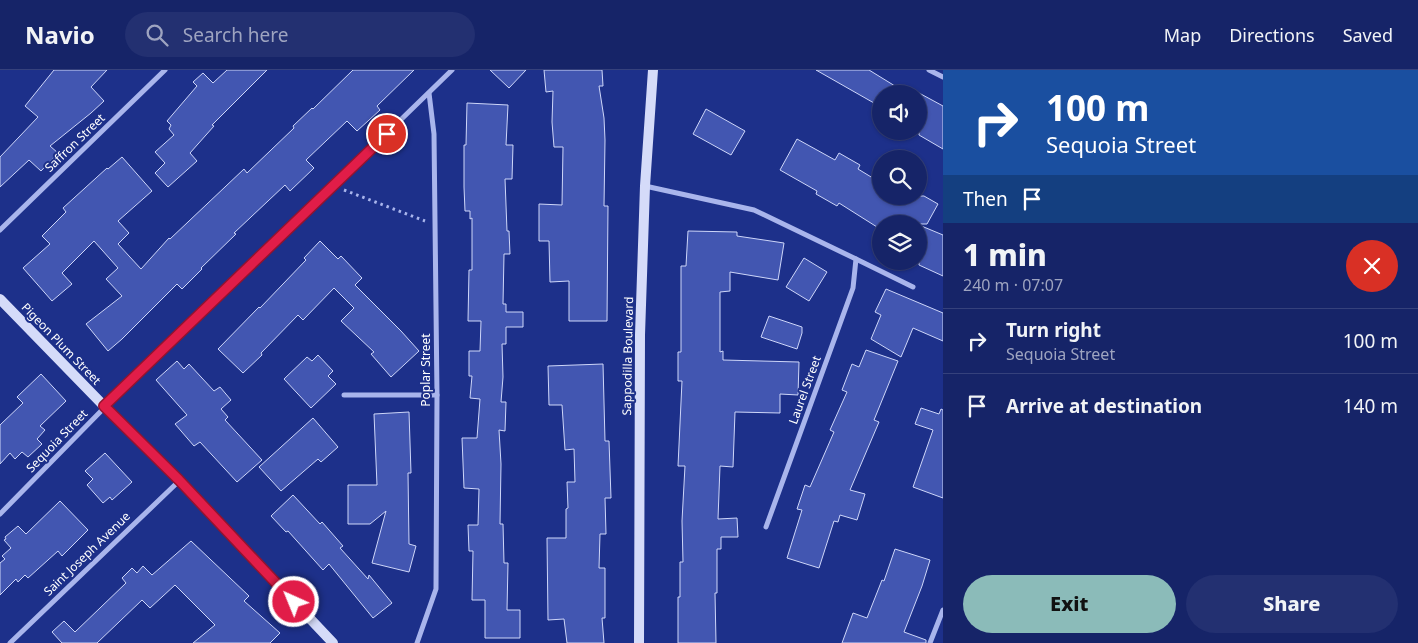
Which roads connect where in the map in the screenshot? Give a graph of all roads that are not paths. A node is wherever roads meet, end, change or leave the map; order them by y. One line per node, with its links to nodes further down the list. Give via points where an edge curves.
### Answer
1 (165, 70): 8 (street, Saffron Street)
2 (452, 70): 6 (street, Sequoia Street)
3 (653, 70): 7 (street, Sappodilla Boulevard)
4 (929, 70): 5 (street)
5 (943, 77)
6 (429, 93): 13 (street, Poplar Street, via 434,134); 14 (street, Sequoia Street)
7 (645, 186): 9 (street, via 754,210); 22 (street, Sappodilla Boulevard, via 640,335)
8 (0, 230)
9 (856, 260): 10 (street); 17 (street, Laurel Street, via 853,288)
10 (913, 287)
11 (0, 299): 14 (street, Pigeon Plum Street)
12 (344, 395): 13 (street)
13 (436, 395): 21 (street, Poplar Street, via 436,588)
14 (104, 406): 15 (street, Pigeon Plum Street); 16 (street, Sequoia Street)
15 (179, 480): 19 (street, Saint Joseph Avenue); 20 (street, Pigeon Plum Street)
16 (0, 514)
17 (766, 527)
18 (943, 610): 23 (street)
19 (10, 643)
20 (333, 643)
21 (417, 643)
22 (639, 643)
23 (930, 643)

